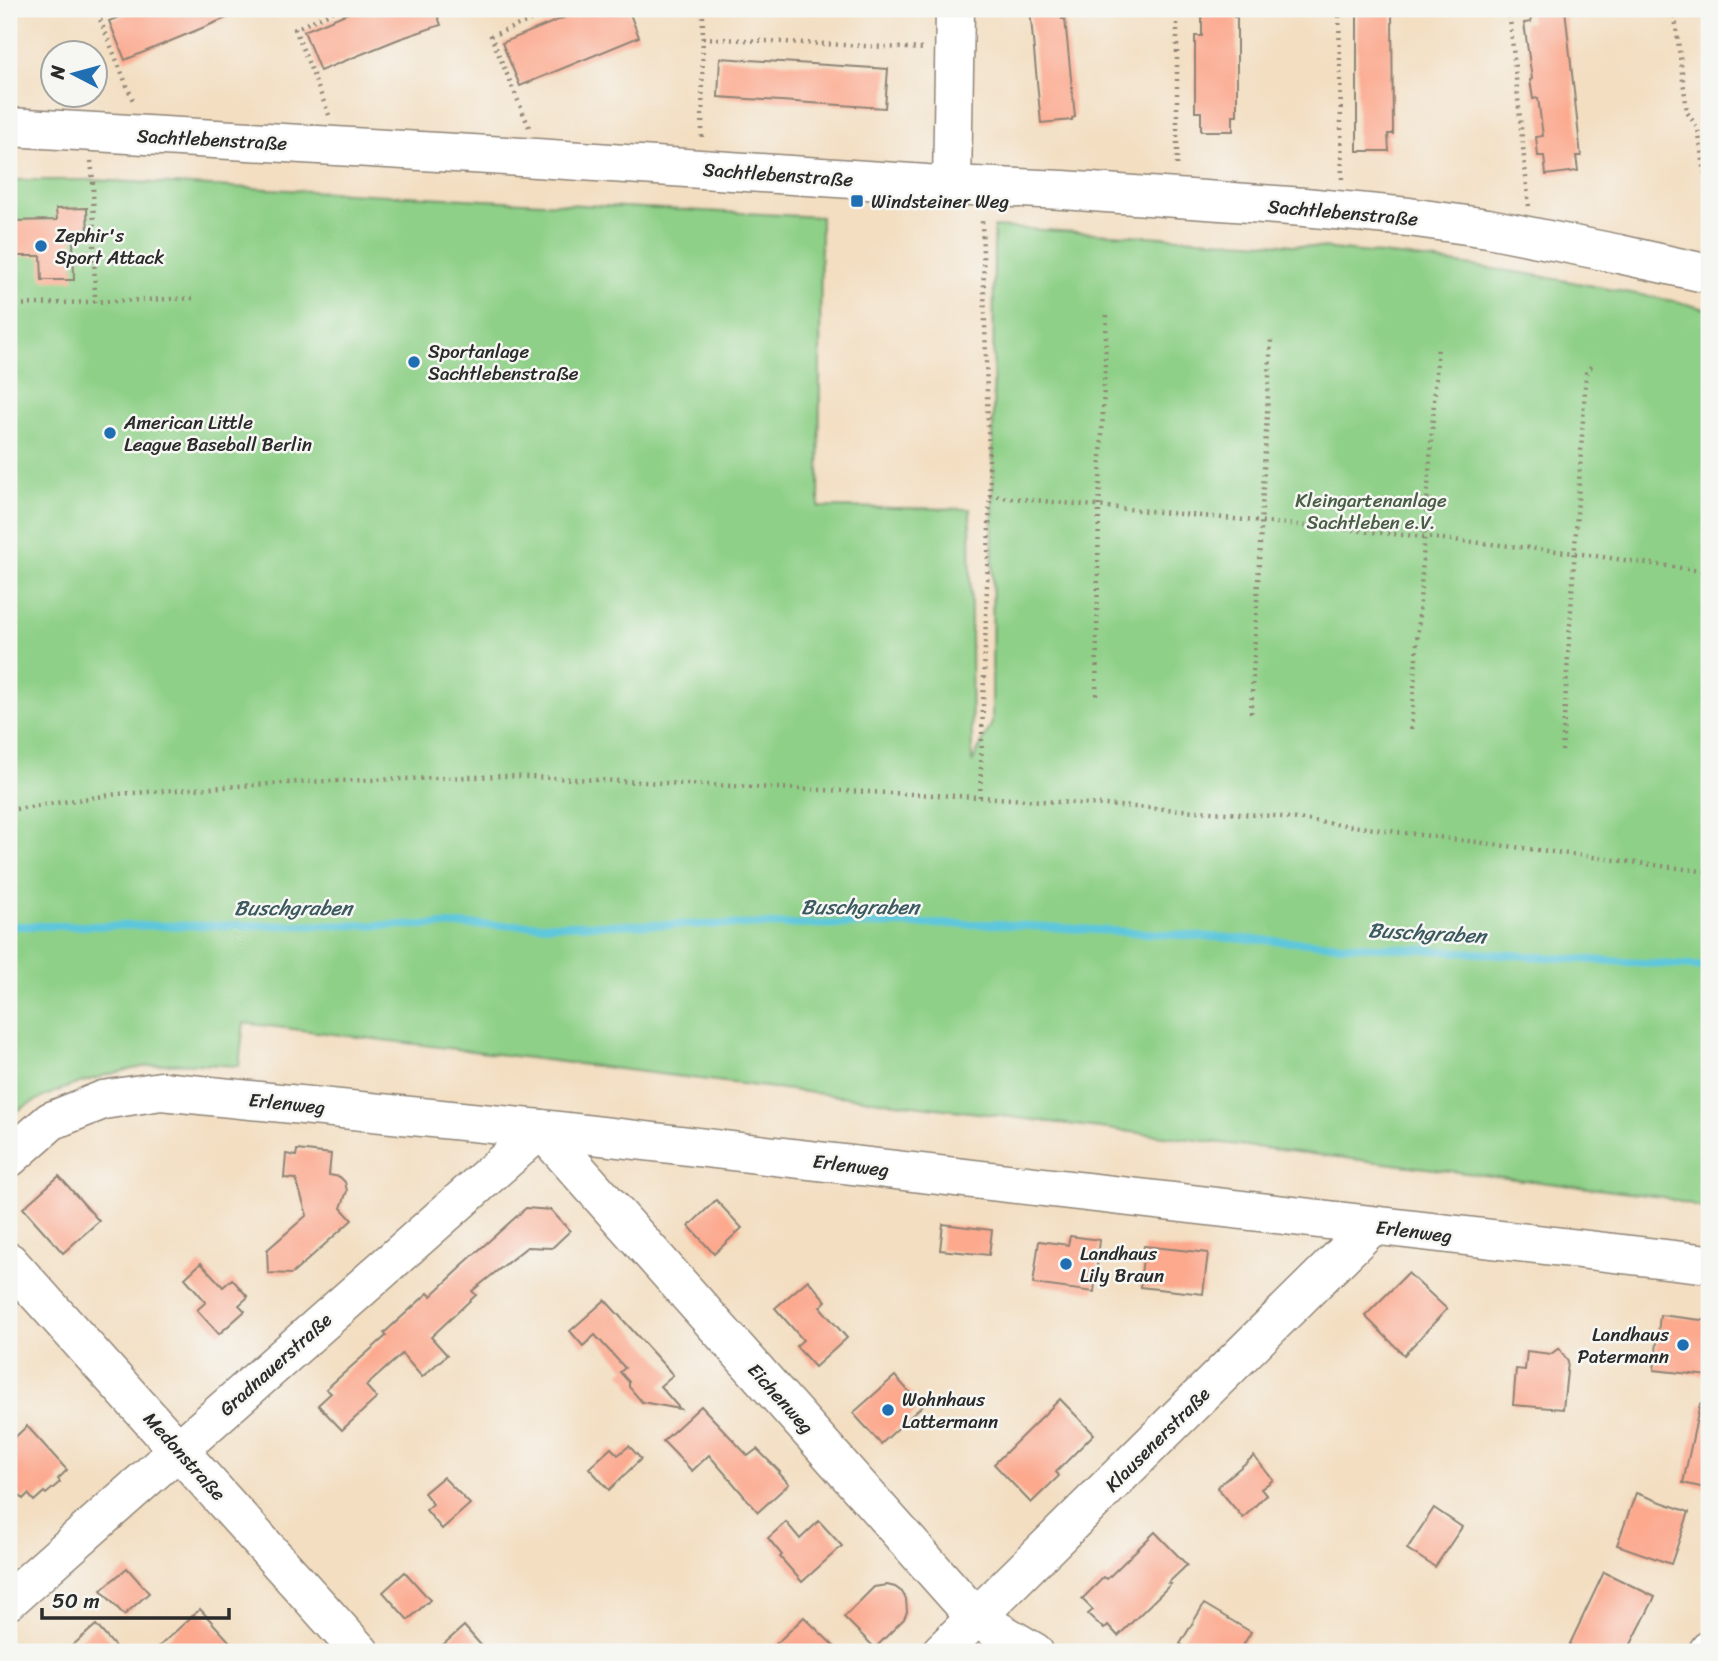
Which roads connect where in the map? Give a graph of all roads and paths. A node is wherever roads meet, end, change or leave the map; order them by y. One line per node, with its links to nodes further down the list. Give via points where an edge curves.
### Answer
1 (115, 9): 12 (path, via 99,17)
2 (338, 9): 13 (path, via 295,29)
3 (549, 9): 15 (path, via 491,36)
4 (703, 9): 10 (path)
5 (955, 9): 20 (street)
6 (1177, 9): 18 (path)
7 (1339, 9): 19 (path)
8 (1509, 9): 22 (path)
9 (1674, 9): 21 (path, via 1687,112 1698,130)
10 (703, 38): 11 (path); 16 (path)
11 (929, 49)
12 (135, 107)
13 (331, 119)
14 (9, 127): 20 (street, Sachtlebenstraße)
15 (531, 131)
16 (702, 142)
17 (91, 160): 26 (path)
18 (1177, 171)
19 (1342, 182)
20 (952, 185): 24 (street, Sachtlebenstraße, via 1409,217 1488,228)
21 (1709, 198)
22 (1529, 208)
23 (982, 220): 32 (path)
24 (1709, 274)
25 (196, 298): 26 (path)
26 (95, 302): 27 (path)
27 (9, 305)
28 (1107, 313): 33 (path)
29 (1271, 338): 34 (path)
30 (1438, 345): 35 (path)
31 (1594, 364): 36 (path, via 1586,373)
32 (990, 496): 33 (path); 42 (path)
33 (1099, 506): 34 (path); 38 (path)
34 (1261, 521): 35 (path); 39 (path)
35 (1425, 537): 36 (path); 40 (path)
36 (1574, 553): 37 (path); 41 (path)
37 (1709, 572)
38 (1096, 695)
39 (1251, 713)
40 (1411, 729)
41 (1562, 751)
42 (980, 797): 43 (path, via 507,776 299,782 117,794); 44 (path, via 1274,816)
43 (9, 810)
44 (1709, 872)
45 (541, 1129): 46 (street, Erlenweg, via 161,1091 103,1100 51,1121); 47 (street, Erlenweg); 50 (street, Gradnauerstraße); 52 (street, Eichenweg)
46 (9, 1157)
47 (1372, 1226): 49 (street, Erlenweg); 52 (street, Klausenerstraße)
48 (9, 1262): 50 (street, Medonstraße)
49 (1709, 1264)
50 (179, 1450): 51 (street, Gradnauerstraße); 53 (street, Medonstraße)
51 (9, 1600)
52 (976, 1618): 54 (street, Klausenerstraße); 55 (street, Eichenweg)
53 (360, 1652)
54 (941, 1652)
55 (1034, 1652)

